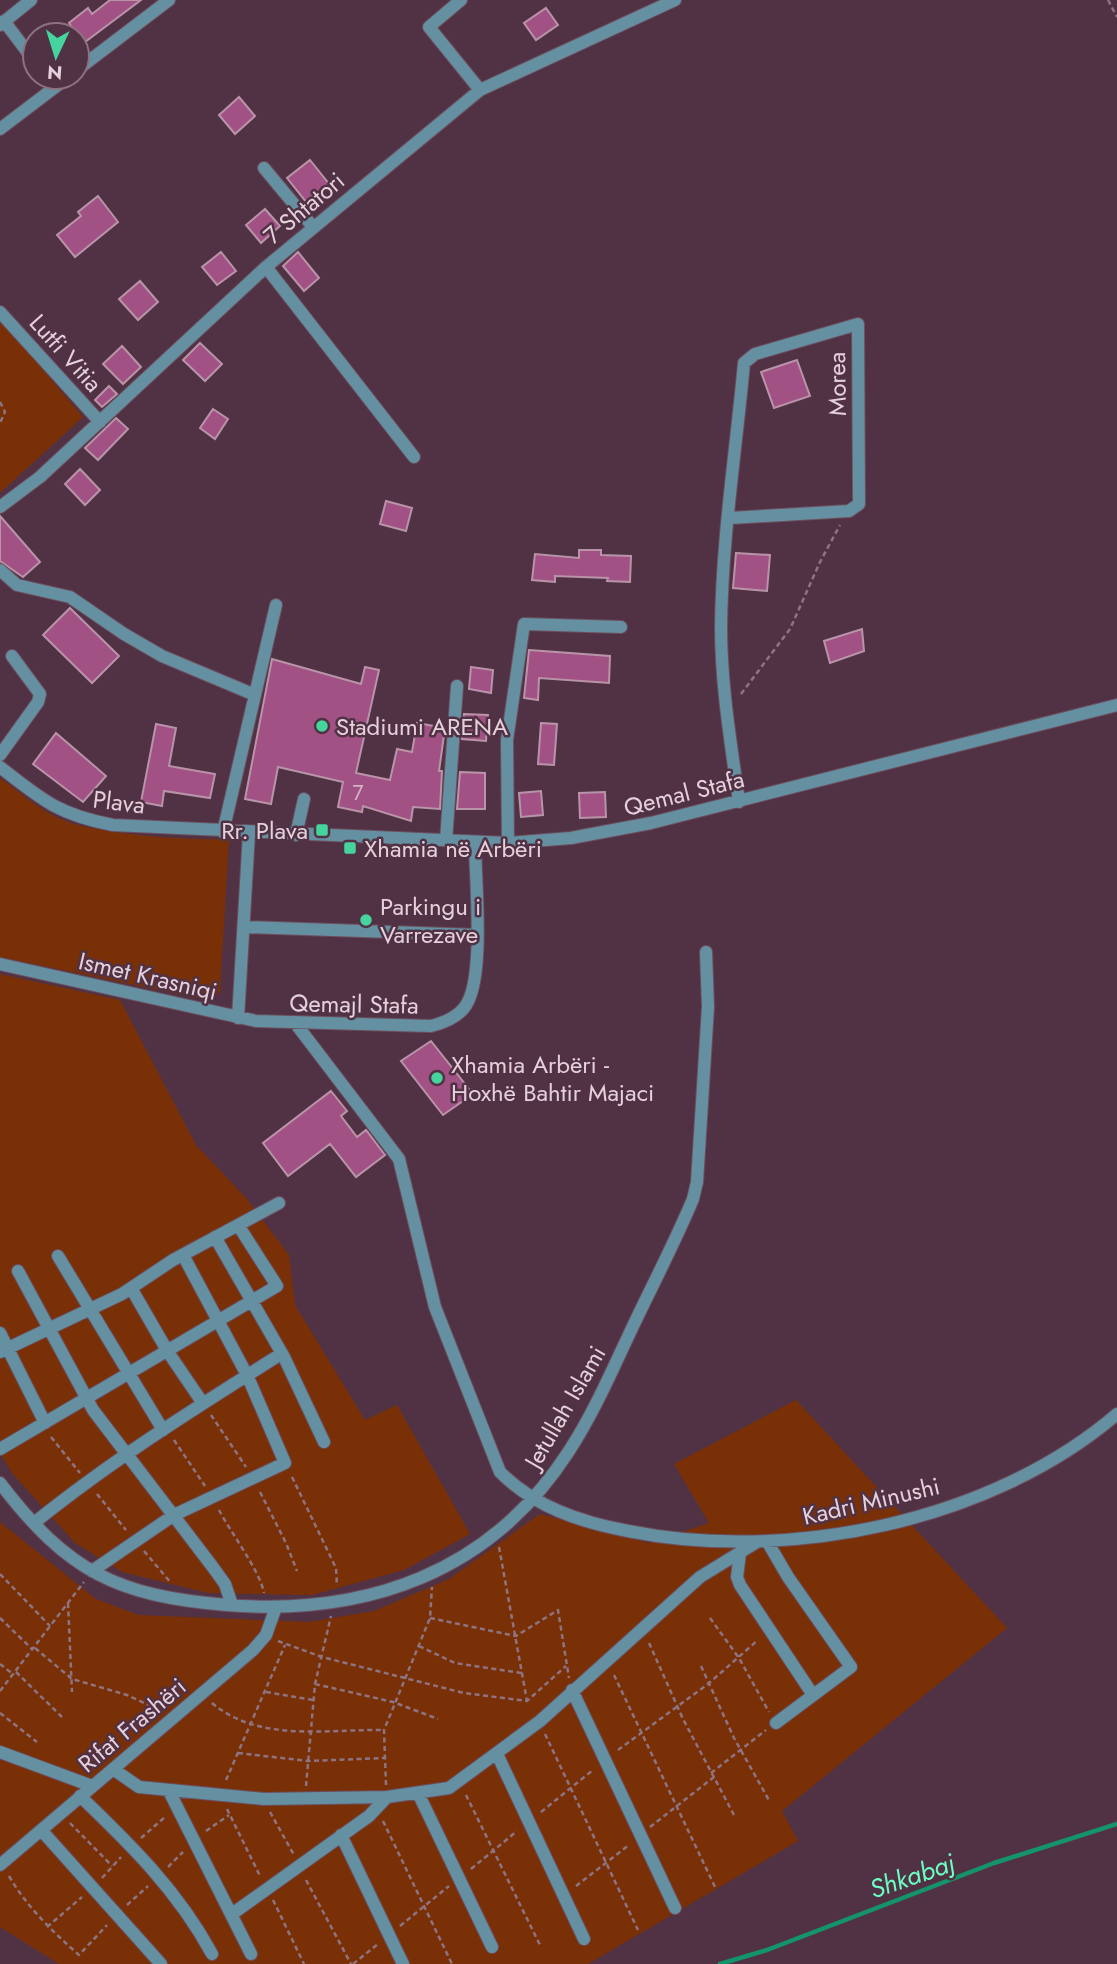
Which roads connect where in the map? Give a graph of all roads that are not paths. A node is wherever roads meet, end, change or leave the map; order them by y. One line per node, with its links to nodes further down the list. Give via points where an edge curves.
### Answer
1 (31, 0): 5 (street)
2 (169, 0): 7 (street)
3 (461, 0): 8 (street, via 429,27)
4 (675, 0): 8 (street, 7 Shtatori)
5 (2, 23): 6 (street)
6 (21, 45)
7 (91, 59)
8 (480, 90): 12 (street, 7 Shtatori)
9 (40, 91): 10 (street)
10 (0, 129)
11 (264, 168): 12 (street)
12 (313, 228): 13 (street, 7 Shtatori)
13 (266, 267): 15 (street, 7 Shtatori); 16 (street)
14 (0, 312): 15 (street, Lutfi Vitia)
15 (100, 422): 17 (street, 7 Shtatori)
16 (414, 457)
17 (0, 508)
18 (730, 518): 18 (street, Morea, via 744,363 755,354 858,324 860,497 855,509); 29 (street, Morea, via 722,667)
19 (0, 570): 24 (street, via 17,585 70,597 162,656)
20 (276, 605): 24 (street)
21 (621, 627): 35 (street, via 524,624 507,740)
22 (12, 656): 26 (street, via 40,694)
23 (457, 686): 33 (street)
24 (255, 695): 30 (street)
25 (1117, 705): 29 (street, Qemal Stafa)
26 (0, 755)
27 (0, 767): 30 (street, Plava, via 50,805 80,819)
28 (304, 799): 32 (street)
29 (739, 802): 35 (street, Qemal Stafa, via 603,834)
30 (222, 832): 31 (street, Plava)
31 (249, 833): 32 (street, Qemal Stafa); 36 (street, Ismet Krasniqi)
32 (296, 835): 33 (street, Qemal Stafa)
33 (446, 841): 34 (street, Qemal Stafa)
34 (475, 842): 35 (street, Qemal Stafa); 37 (street, Qemajl Stafa)
35 (508, 843)
36 (244, 927): 37 (street); 40 (street, Ismet Krasniqi)
37 (477, 935): 41 (street, Qemajl Stafa, via 471,996 464,1008 443,1023)
38 (706, 952): 68 (street, Jetullah Islami, via 708,1007 693,1199 580,1433)
39 (0, 964): 40 (street, Ismet Krasniqi)
40 (238, 1017): 41 (street, Qemajl Stafa)
41 (296, 1024): 68 (street, Kadri Minushi, via 399,1159 435,1307 493,1459 500,1472)
42 (279, 1203): 43 (street)
43 (239, 1225): 44 (street); 49 (street, via 277,1286)
44 (215, 1237): 45 (street); 49 (street)
45 (183, 1255): 48 (street); 51 (street)
46 (58, 1256): 50 (street)
47 (18, 1271): 52 (street)
48 (131, 1289): 50 (street); 55 (street)
49 (251, 1301): 51 (street); 56 (street)
50 (92, 1308): 52 (street); 57 (street)
51 (219, 1321): 55 (street); 58 (street)
52 (48, 1329): 54 (street); 59 (street)
53 (0, 1333): 54 (street)
54 (3, 1350): 62 (street)
55 (168, 1352): 57 (street); 60 (street)
56 (281, 1354): 58 (street); 64 (street)
57 (128, 1375): 59 (street); 63 (street)
58 (247, 1375): 60 (street); 69 (street, via 285,1463)
59 (87, 1399): 62 (street); 66 (street)
60 (202, 1402): 63 (street)
61 (1117, 1414): 71 (street, Kadri Minushi, via 1027,1472 947,1506 868,1529)
62 (45, 1423): 65 (street)
63 (164, 1429): 66 (street)
64 (324, 1442)
65 (0, 1449)
66 (127, 1455): 69 (street); 70 (street)
67 (0, 1483): 70 (street, Jetullah Islami)
68 (533, 1499): 71 (street, Kadri Minushi, via 585,1521 647,1535); 75 (street, Jetullah Islami, via 497,1534 433,1573 334,1604)
69 (174, 1515): 73 (street); 74 (street, via 225,1584)
70 (34, 1523): 73 (street, Jetullah Islami)
71 (762, 1541): 72 (street); 77 (street, via 851,1667)
72 (740, 1553): 76 (street, via 700,1577); 77 (street, via 737,1577)
73 (92, 1571): 74 (street, Jetullah Islami, via 126,1588 182,1601)
74 (233, 1605): 75 (street, Jetullah Islami)
75 (271, 1607): 81 (street, Rifat Frashëri, via 266,1635)
76 (572, 1690): 80 (street); 90 (street)
77 (813, 1695): 78 (street)
78 (776, 1723)
79 (0, 1752): 82 (street)
80 (496, 1754): 84 (street, via 459,1782); 92 (street)
81 (113, 1769): 82 (street, Rifat Frashëri); 83 (street, via 139,1787)
82 (92, 1786): 85 (street, Rifat Frashëri)
83 (169, 1791): 86 (street, via 264,1800); 91 (street)
84 (418, 1793): 86 (street); 93 (street)
85 (80, 1796): 87 (street, Rifat Frashëri); 94 (street, via 180,1900)
86 (387, 1797): 88 (street)
87 (42, 1830): 89 (street, Rifat Frashëri); 96 (street)
88 (341, 1835): 91 (street); 97 (street)
89 (0, 1865)
90 (675, 1908)
91 (232, 1914): 95 (street)
92 (584, 1938)
93 (492, 1947)
94 (212, 1954)
95 (251, 1954)
96 (161, 1964)
97 (403, 1964)

